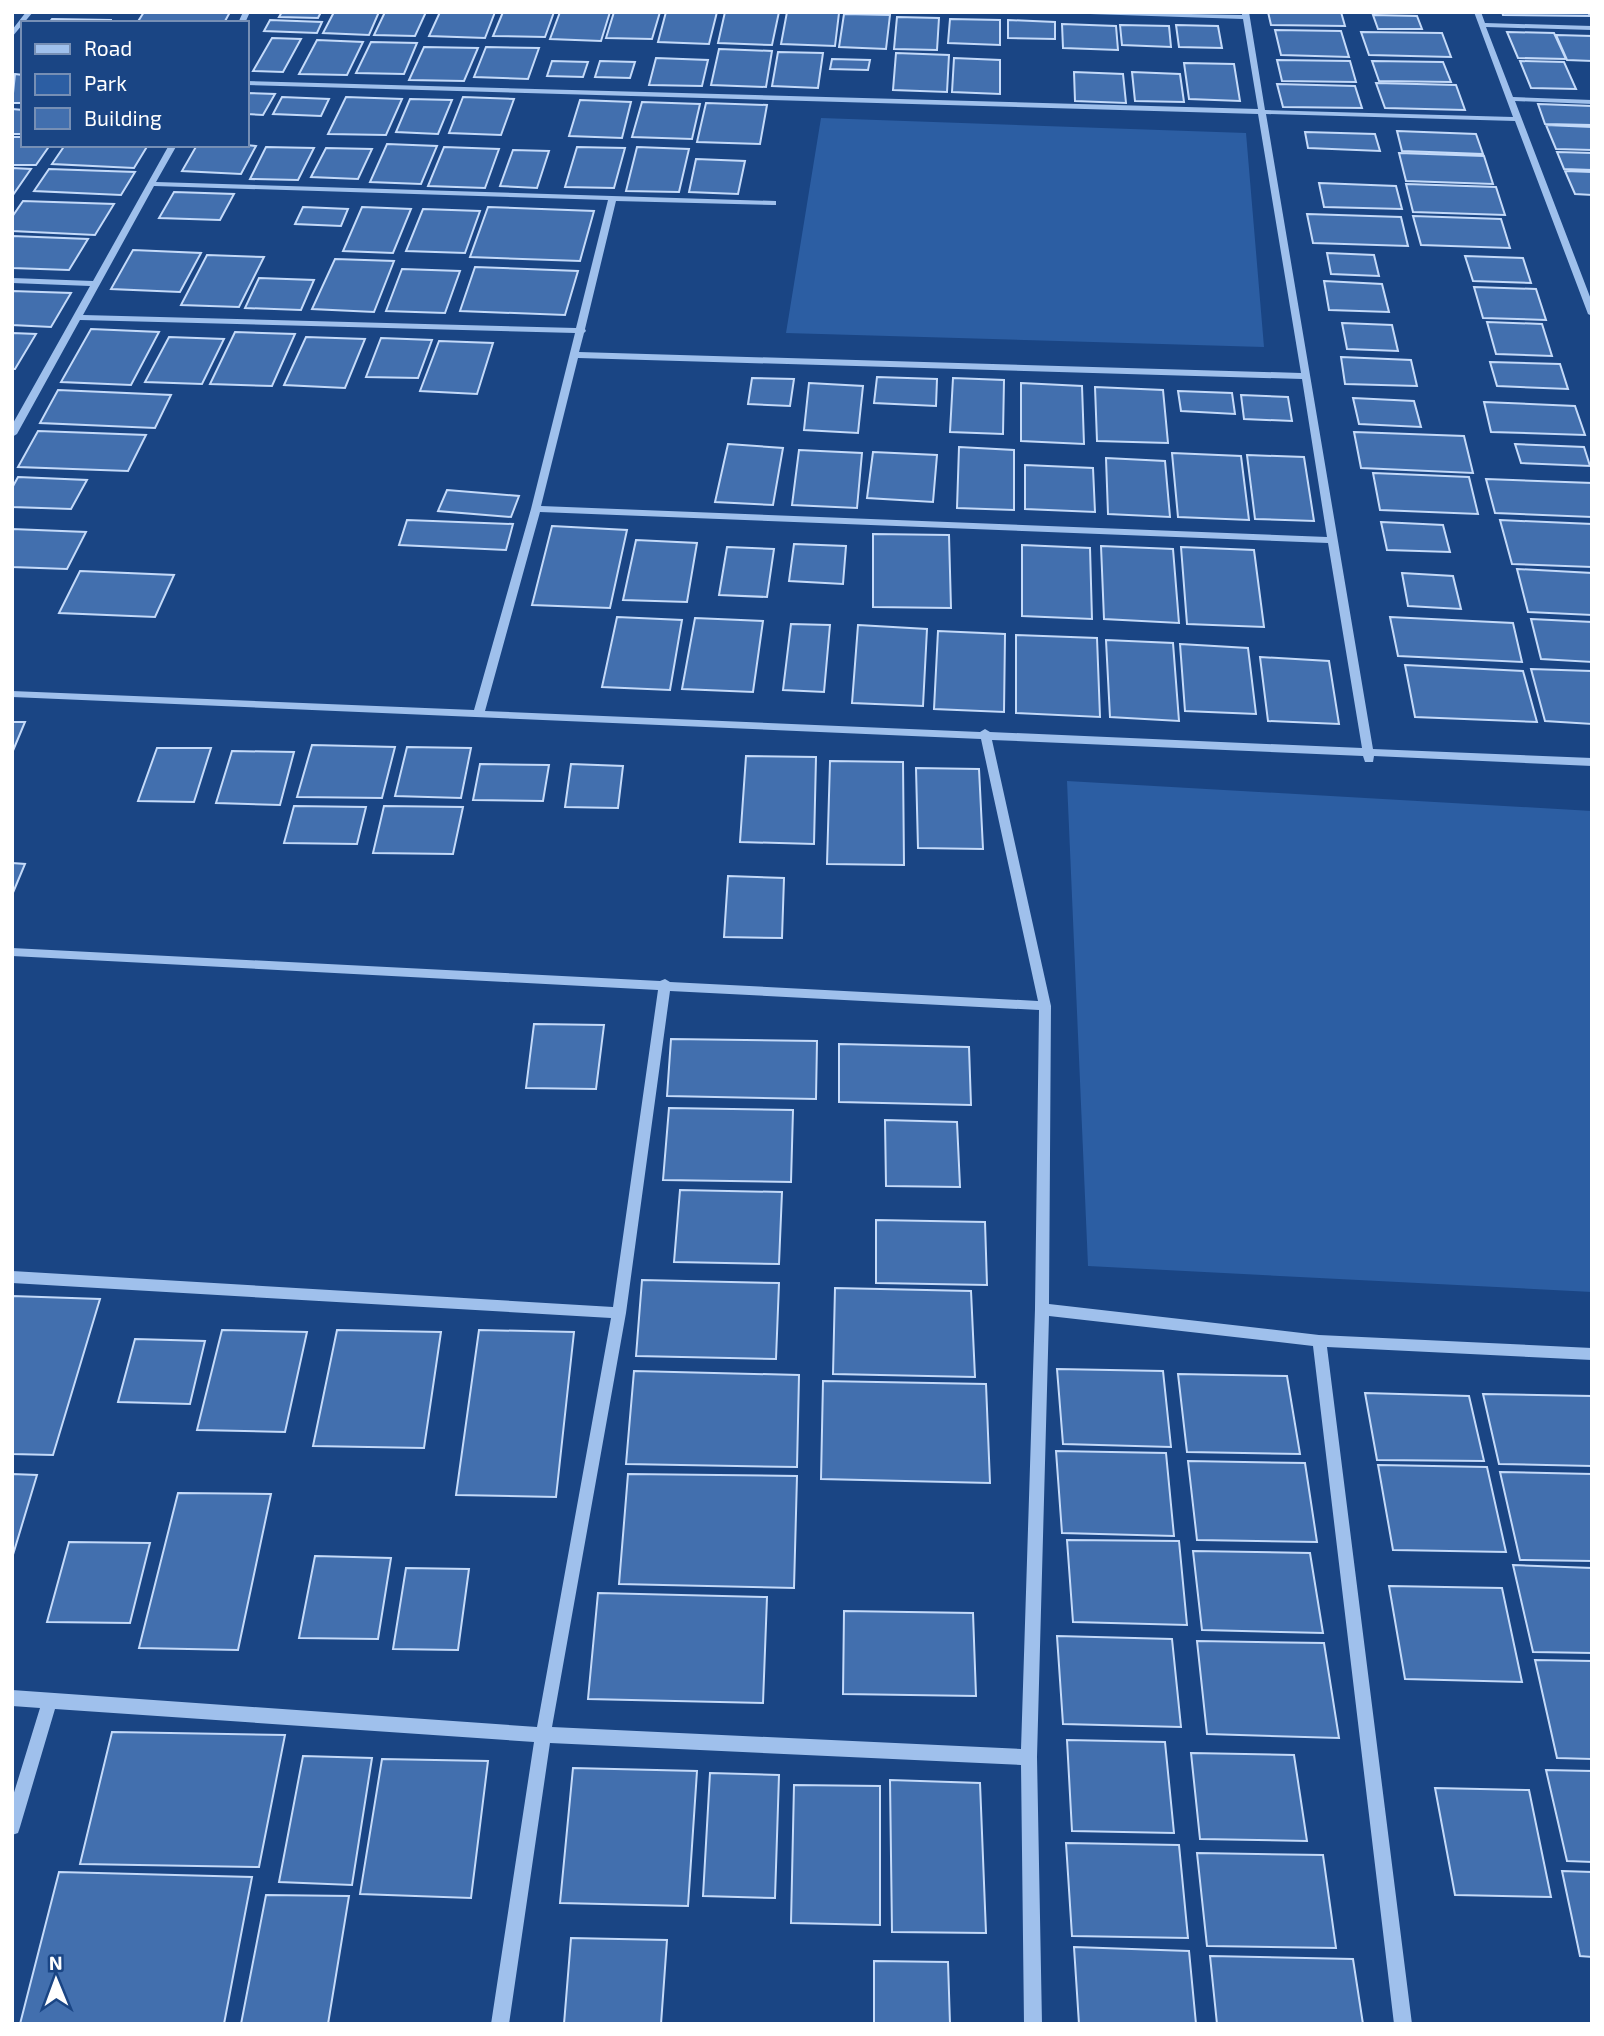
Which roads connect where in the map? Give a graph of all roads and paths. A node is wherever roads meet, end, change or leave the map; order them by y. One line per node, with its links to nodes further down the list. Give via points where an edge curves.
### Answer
1 (1090, 12): 3 (street)
2 (1477, 12): 4 (street)
3 (1245, 15): 9 (street)
4 (1482, 25): 5 (street); 7 (street)
5 (1592, 28)
6 (248, 83): 9 (street)
7 (1511, 99): 8 (street); 10 (street)
8 (1592, 102)
9 (1262, 112): 10 (street); 21 (street)
10 (1518, 119): 17 (street)
11 (172, 147): 12 (street)
12 (151, 184): 13 (street); 16 (street)
13 (613, 198): 14 (street); 19 (street)
14 (773, 203)
15 (12, 280): 16 (street)
16 (96, 284): 18 (street)
17 (1591, 312)
18 (78, 317): 19 (street); 22 (street)
19 (582, 331): 20 (street)
20 (575, 355): 21 (street); 23 (street)
21 (1303, 376): 24 (street)
22 (12, 434)
23 (537, 509): 24 (street); 26 (street)
24 (1333, 540): 28 (street)
25 (12, 694): 26 (street)
26 (479, 713): 27 (street)
27 (985, 733): 28 (street); 32 (street)
28 (1369, 755): 29 (street)
29 (1592, 762)
30 (12, 952): 31 (street)
31 (665, 984): 32 (street); 35 (street)
32 (1045, 1006): 34 (street)
33 (12, 1277): 35 (street)
34 (1042, 1309): 36 (street); 41 (street)
35 (619, 1313): 40 (street)
36 (1319, 1341): 37 (street); 45 (street)
37 (1592, 1354)
38 (12, 1698): 39 (street)
39 (50, 1700): 40 (street); 42 (street)
40 (543, 1734): 41 (street); 43 (street)
41 (1029, 1758): 44 (street)
42 (12, 1827)
43 (499, 2024)
44 (1033, 2024)
45 (1404, 2024)

